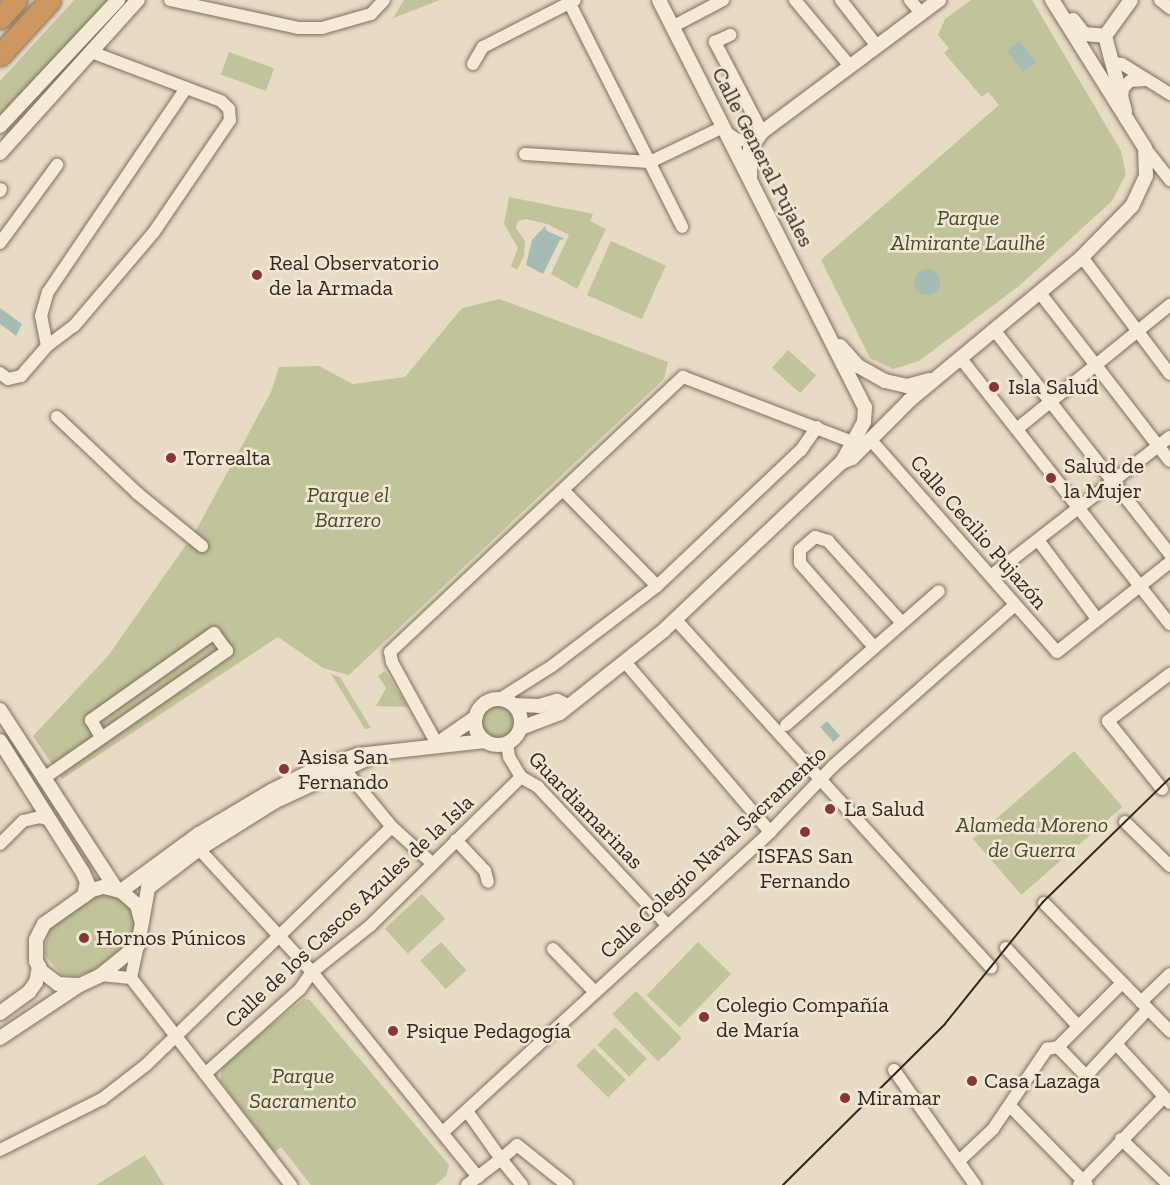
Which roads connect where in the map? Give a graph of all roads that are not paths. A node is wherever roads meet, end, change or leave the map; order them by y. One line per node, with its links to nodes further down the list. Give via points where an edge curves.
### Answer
1 (16, 0): 21 (highway)
2 (50, 0): 27 (highway)
3 (118, 0): 36 (street)
4 (138, 0): 26 (street)
5 (170, 0): 17 (street)
6 (384, 0): 17 (street, via 371,14 322,28 298,28)
7 (659, 0): 22 (street, Calle General Pujales)
8 (723, 0): 22 (street)
9 (795, 0): 30 (street)
10 (841, 0): 25 (street)
11 (910, 0): 20 (street)
12 (939, 0): 20 (street)
13 (1052, 0): 35 (street)
14 (1058, 0): 24 (street, via 1084,34)
15 (1131, 0): 24 (street)
16 (1160, 0): 19 (street)
17 (188, 1)
18 (571, 1): 29 (street, via 483,47); 42 (street)
19 (1170, 8)
20 (921, 14): 25 (street)
21 (0, 18)
22 (672, 27): 37 (street, Calle General Pujales)
23 (730, 35): 38 (street, via 715,42)
24 (1106, 36): 28 (street)
25 (877, 45): 30 (street)
26 (91, 52): 32 (street); 40 (street)
27 (0, 55)
28 (1113, 63): 31 (street, via 1122,64); 34 (street)
29 (473, 64)
30 (850, 66): 38 (street)
31 (1145, 80): 33 (street); 34 (street, via 1130,81 1123,88)
32 (186, 88): 54 (street, via 48,292 41,316); 54 (street, via 225,104 231,114 228,125 154,232 74,326)
33 (1170, 94)
34 (1122, 98): 35 (street)
35 (1128, 122): 39 (street)
36 (0, 126)
37 (724, 129): 38 (street, via 739,141); 42 (street); 44 (street, Calle General Pujales)
38 (762, 132): 44 (street, via 750,148)
39 (1145, 148): 45 (street); 48 (street, via 1147,168 1138,196 1120,221)
40 (0, 153)
41 (525, 154): 42 (street)
42 (650, 162): 46 (street)
43 (57, 165): 47 (street)
44 (750, 178): 53 (street, Calle General Pujales)
45 (1170, 180)
46 (682, 227)
47 (0, 243)
48 (1082, 257): 49 (street); 52 (street)
49 (1040, 293): 51 (street); 56 (street)
50 (1170, 305): 52 (street)
51 (995, 331): 55 (street); 60 (street)
52 (1136, 332): 56 (street); 58 (street)
53 (829, 333): 59 (street, via 849,359 885,381 907,386); 66 (street, via 866,411)
54 (47, 346): 57 (street, via 21,376 13,379)
55 (962, 360): 59 (street); 63 (street)
56 (1096, 367): 60 (street); 67 (street)
57 (0, 373)
58 (1170, 374)
59 (941, 376): 65 (street)
60 (1050, 401): 63 (street); 70 (street)
61 (57, 417): 74 (street, via 137,494)
62 (816, 427): 66 (street); 71 (street, via 683,377); 79 (street, via 801,450)
63 (1018, 428): 72 (street)
64 (1170, 437): 67 (street)
65 (870, 439): 69 (street, via 852,458); 77 (street, Calle Cecilio Pujazón)
66 (852, 442): 69 (street)
67 (1159, 446): 68 (street); 70 (street)
68 (1170, 461)
69 (842, 462): 83 (street)
70 (1114, 481): 72 (street); 75 (street)
71 (563, 490): 79 (street); 99 (street, via 390,652)
72 (1081, 507): 73 (street); 78 (street)
73 (1038, 540): 77 (street); 82 (street)
74 (202, 546)
75 (1170, 555)
76 (1170, 562): 78 (street)
77 (992, 575): 81 (street, Calle Cecilio Pujazón)
78 (1140, 585): 82 (street); 85 (street)
79 (657, 586): 89 (street, via 552,666)
80 (939, 591): 84 (street)
81 (1015, 605): 82 (street, Calle Cecilio Pujazón, via 1057,652); 105 (street, Calle Colegio Naval Sacramento)
82 (1097, 619)
83 (675, 620): 87 (street); 105 (street)
84 (902, 623): 86 (street); 86 (street, via 828,541 815,537 800,550 800,563)
85 (1170, 624)
86 (874, 648): 94 (street)
87 (625, 662): 91 (street); 110 (street)
88 (1170, 674): 106 (street, via 1108,721)
89 (500, 699): 90 (street); 93 (street, via 486,702)
90 (514, 705): 91 (street, via 557,701); 95 (street, via 521,715)
91 (566, 705): 95 (street, via 560,713)
92 (0, 710): 103 (street)
93 (476, 717): 98 (street, via 477,730); 99 (street)
94 (786, 725)
95 (521, 728): 100 (street)
96 (101, 737): 96 (street, via 227,651 214,633 91,720); 103 (street)
97 (0, 741): 107 (street)
98 (485, 741): 99 (street); 100 (street)
99 (437, 744): 101 (street)
100 (507, 744): 104 (street, Guardiamarinas, via 508,756)
101 (371, 757): 102 (street); 117 (street, via 358,756 316,769 271,790)
102 (345, 770): 109 (street); 113 (street, via 274,802)
103 (44, 777): 117 (street)
104 (521, 777): 111 (street, Calle de los Cascos Azules de la Isla); 121 (street, Guardiamarinas, via 537,787)
105 (821, 782): 110 (street, Calle Colegio Naval Sacramento); 127 (street)
106 (1162, 789)
107 (50, 820): 112 (street, via 40,817 23,821); 118 (street, via 83,873 87,882)
108 (1125, 822): 115 (street)
109 (392, 827): 114 (street); 122 (street)
110 (770, 832): 121 (street, Calle Colegio Naval Sacramento)
111 (456, 840): 114 (street, Calle de los Cascos Azules de la Isla); 116 (street, via 485,871)
112 (0, 844)
113 (199, 849): 120 (street, via 148,888); 122 (street)
114 (433, 864): 128 (street, Calle de los Cascos Azules de la Isla, via 371,925)
115 (1170, 866)
116 (488, 882)
117 (119, 890): 118 (street, via 98,888); 120 (street, via 137,905)
118 (84, 896): 126 (street, via 44,924 34,950)
119 (1044, 903): 132 (street)
120 (141, 920): 123 (street)
121 (668, 926): 134 (street, Calle Colegio Naval Sacramento)
122 (281, 936): 128 (street); 140 (street)
123 (138, 945): 130 (street); 131 (street)
124 (1006, 948): 137 (street)
125 (553, 949): 134 (street)
126 (39, 966): 133 (street, via 58,984); 136 (street, via 29,992)
127 (991, 967)
128 (312, 972): 144 (street, Calle de los Cascos Azules de la Isla, via 300,989); 148 (street)
129 (1170, 974): 135 (street)
130 (101, 975): 131 (street); 133 (street)
131 (131, 978): 140 (street)
132 (1122, 983): 135 (street); 137 (street)
133 (80, 985): 139 (street)
134 (595, 992): 147 (street, Calle Colegio Naval Sacramento)
135 (1144, 1006): 138 (street); 141 (street)
136 (0, 1013)
137 (1078, 1026): 142 (street)
138 (1170, 1031)
139 (0, 1038)
140 (177, 1038): 144 (street); 150 (street, via 102,1099)
141 (1118, 1046): 142 (street, via 1086,1076); 145 (street)
142 (1058, 1047): 146 (street, via 1047,1049)
143 (894, 1071): 152 (street)
144 (205, 1074): 155 (street)
145 (1167, 1100): 149 (street)
146 (1010, 1106): 152 (street); 154 (street)
147 (467, 1111): 148 (street, Calle Colegio Naval Sacramento); 151 (street)
148 (442, 1132): 153 (street)
149 (1121, 1139): 154 (street); 160 (street)
150 (0, 1150)
151 (501, 1159): 153 (street); 157 (street); 158 (street, via 518,1145)
152 (959, 1161): 159 (street)
153 (478, 1177): 156 (street)
154 (1083, 1184)
155 (291, 1185)
156 (467, 1185)
157 (522, 1185)
158 (567, 1185)
159 (975, 1185)
160 (1169, 1185)

